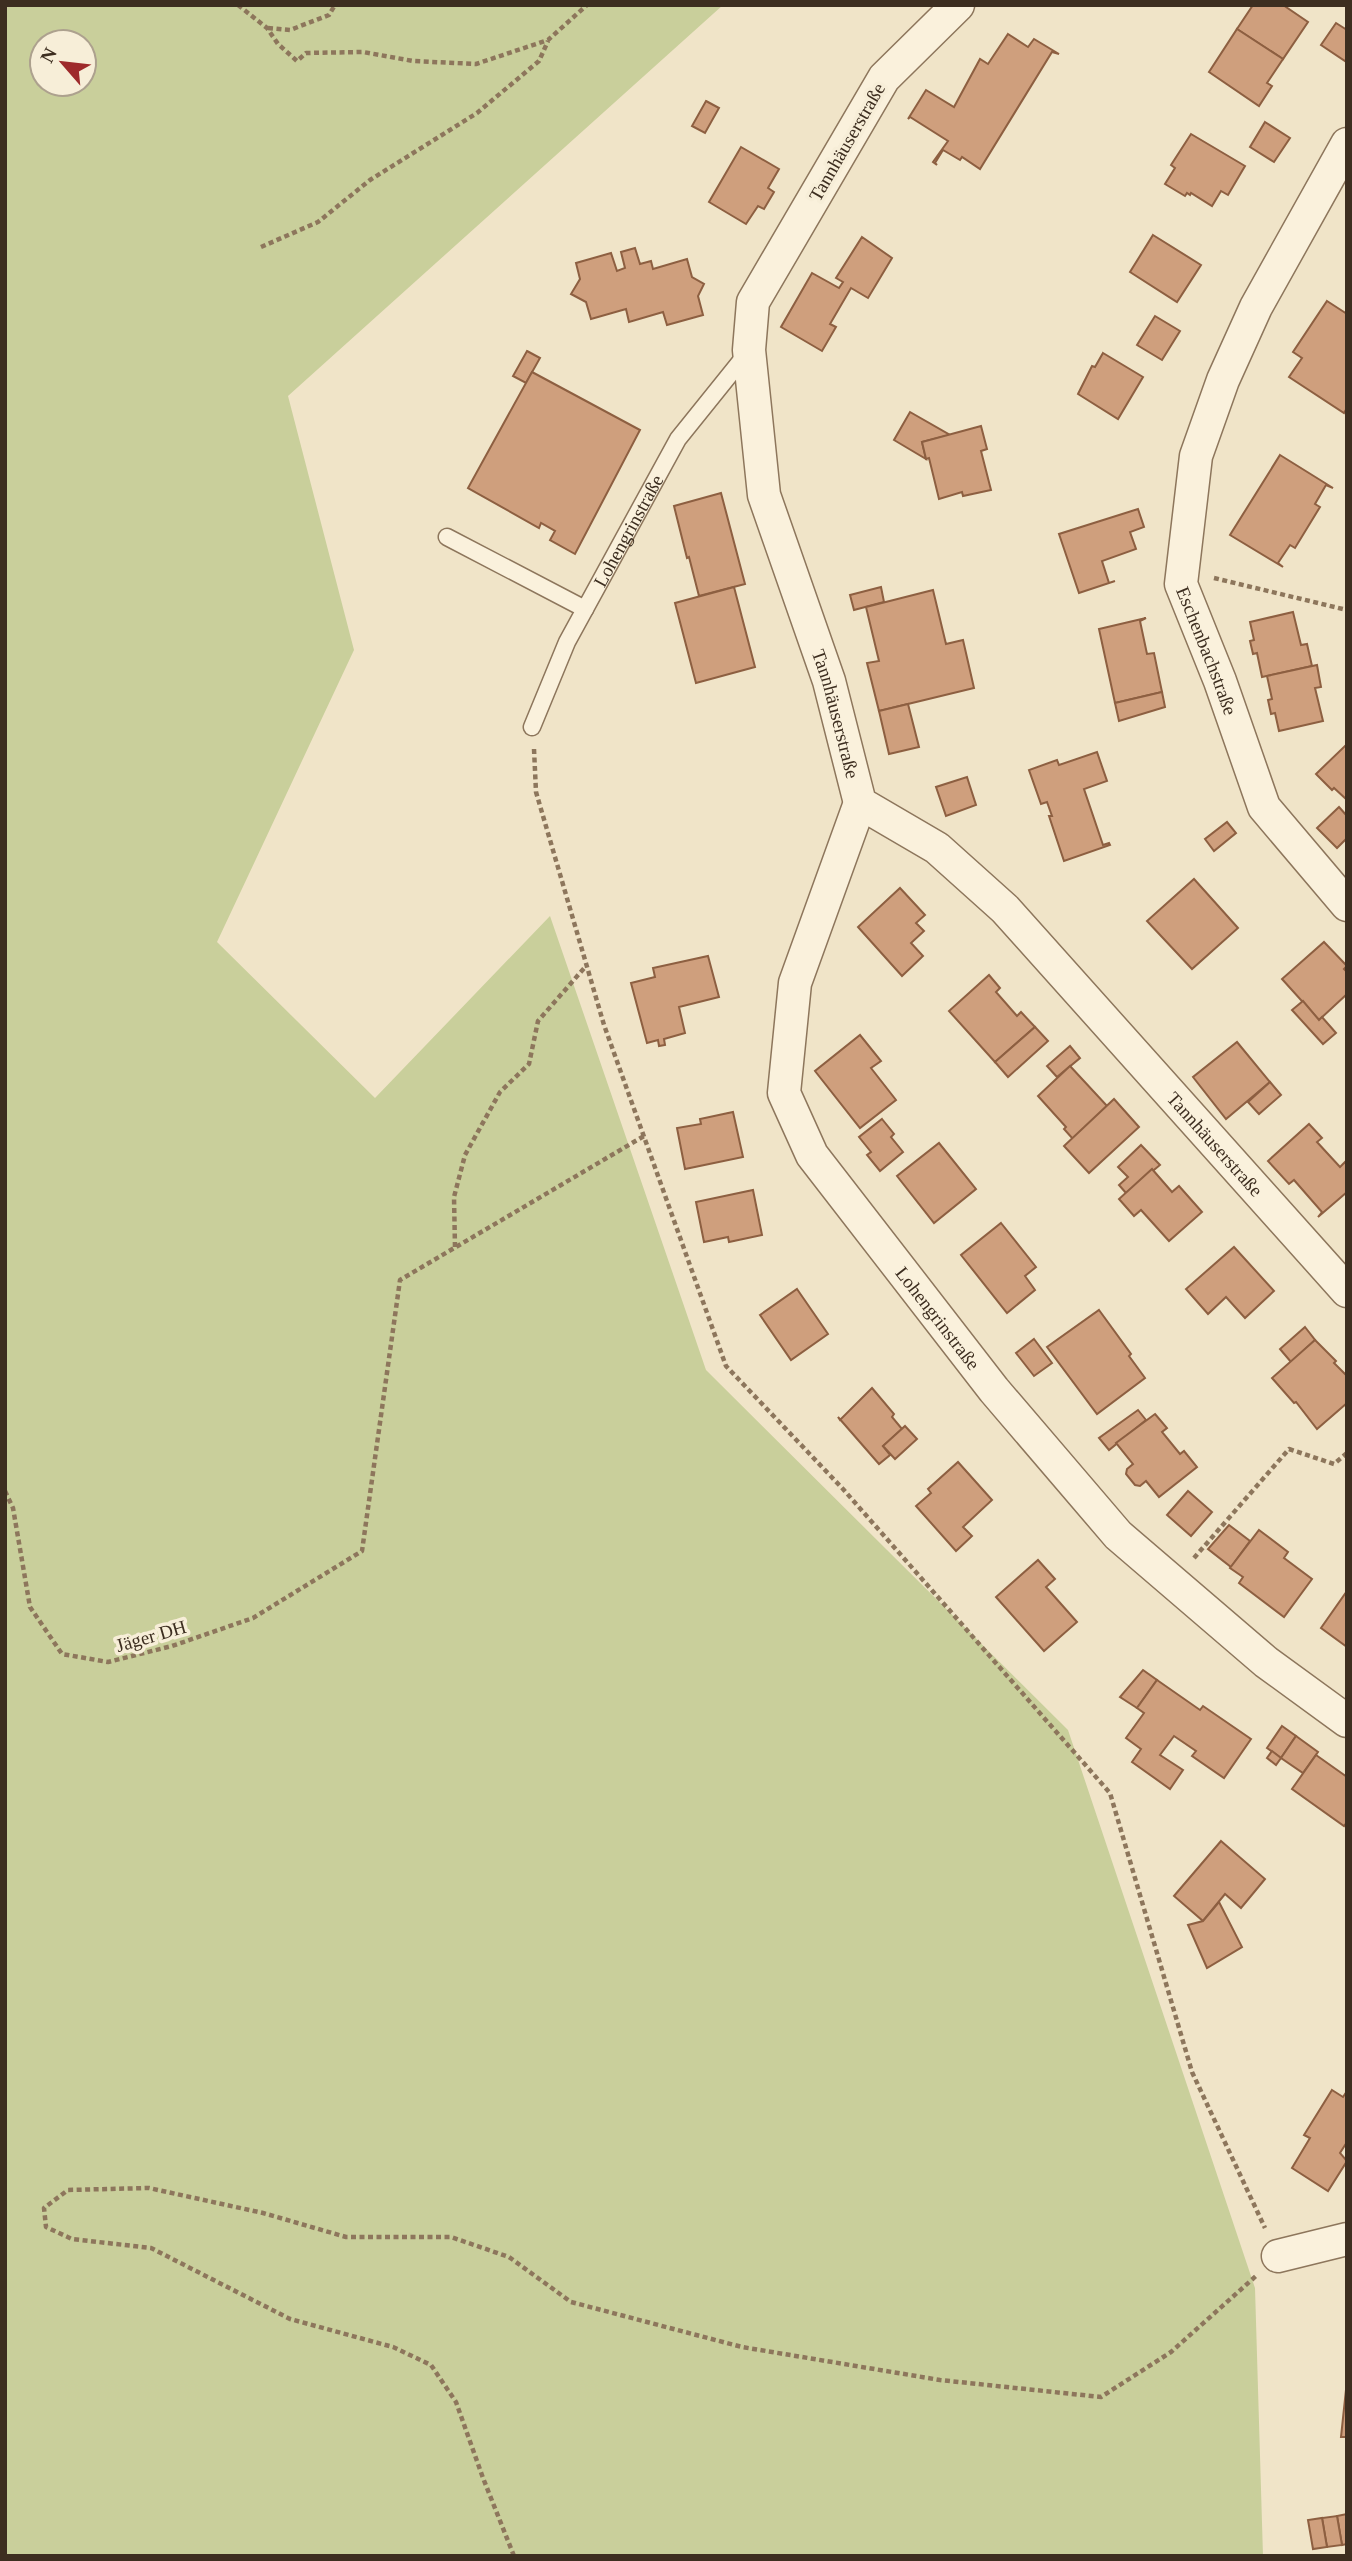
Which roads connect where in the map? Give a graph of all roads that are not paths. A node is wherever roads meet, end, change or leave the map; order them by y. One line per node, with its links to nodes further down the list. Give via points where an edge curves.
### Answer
1 (958, 5): 3 (street, Tannhäuserstraße, via 884,78 753,302)
2 (1347, 145): 8 (street, Eschenbachstraße, via 1256,307 1223,380 1196,456 1181,584 1264,807)
3 (749, 350): 5 (lane, Lohengrinstraße, via 678,439); 7 (street, Tannhäuserstraße, via 764,495 830,681)
4 (447, 537): 5 (lane)
5 (585, 610): 6 (lane, Lohengrinstraße)
6 (532, 727)
7 (860, 803): 9 (street, Tannhäuserstraße, via 937,848 1005,909); 10 (street, Lohengrinstraße, via 795,983 784,1093 812,1155 993,1390 1118,1535 1266,1662)
8 (1347, 905)
9 (1347, 1291)
10 (1347, 1721)
11 (1347, 2239): 12 (street)
12 (1278, 2256)

